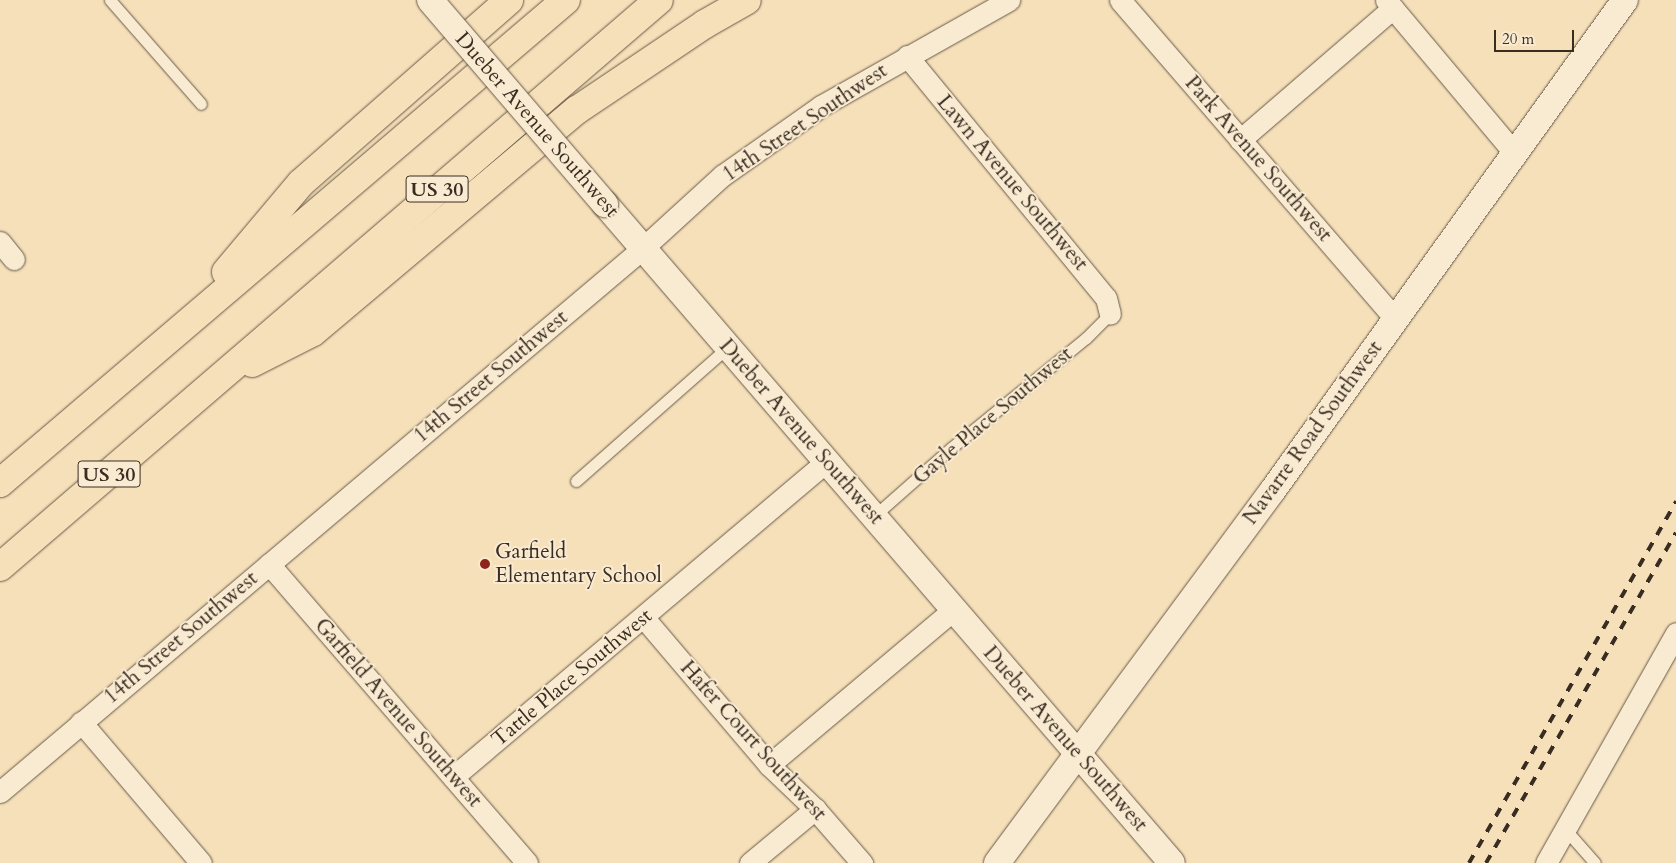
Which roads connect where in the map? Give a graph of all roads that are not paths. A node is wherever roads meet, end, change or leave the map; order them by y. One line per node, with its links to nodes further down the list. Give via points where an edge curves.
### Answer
1 (110, 0): 12 (lane)
2 (430, 0): 16 (street, Dueber Avenue Southwest, bridge)
3 (509, 0): 20 (highway, via 302,183)
4 (566, 0): 20 (highway, US 30)
5 (658, 0): 22 (highway, US 30, via 345,267)
6 (747, 0): 22 (highway, via 577,110 313,332)
7 (1008, 0): 11 (street, 14th Street Southwest)
8 (1120, 0): 13 (street, Park Avenue Southwest)
9 (1625, 0): 14 (street, Navarre Road Southwest)
10 (1389, 4): 13 (street); 14 (street)
11 (907, 56): 16 (street, 14th Street Southwest, via 770,140 724,175); 18 (street, Lawn Avenue Southwest, via 1106,298)
12 (201, 104)
13 (1240, 140): 19 (street, Park Avenue Southwest)
14 (1515, 154): 19 (street, Navarre Road Southwest)
15 (0, 242): 17 (street)
16 (643, 248): 21 (street, Dueber Avenue Southwest); 27 (street, 14th Street Southwest)
17 (14, 259)
18 (1110, 314): 26 (lane, Gayle Place Southwest, via 1086,338 988,417)
19 (1396, 319): 33 (street, Navarre Road Southwest)
20 (175, 333): 25 (highway, US 30)
21 (727, 348): 23 (street, Dueber Avenue Southwest); 24 (lane)
22 (217, 381): 28 (highway, US 30)
23 (826, 461): 26 (street, Dueber Avenue Southwest); 30 (street, Tattle Place Southwest)
24 (576, 481)
25 (0, 483)
26 (874, 516): 29 (street, Dueber Avenue Southwest)
27 (269, 564): 32 (street, 14th Street Southwest); 35 (street, Garfield Avenue Southwest)
28 (0, 567)
29 (954, 610): 33 (street, Dueber Avenue Southwest); 34 (street)
30 (644, 618): 34 (street, Hafer Court Southwest); 35 (street, Tattle Place Southwest)
31 (1674, 642): 38 (street)
32 (81, 722): 36 (street, 14th Street Southwest); 39 (street)
33 (1078, 754): 43 (street, Navarre Road Southwest); 44 (street, Dueber Avenue Southwest)
34 (768, 764): 37 (street, Hafer Court Southwest)
35 (453, 777): 40 (street, Garfield Avenue Southwest)
36 (0, 792)
37 (815, 809): 41 (street); 42 (street, Hafer Court Southwest)
38 (1565, 829): 45 (street); 46 (lane)
39 (201, 863)
40 (527, 863)
41 (750, 863)
42 (862, 863)
43 (997, 863)
44 (1172, 863)
45 (1546, 863)
46 (1595, 863)

